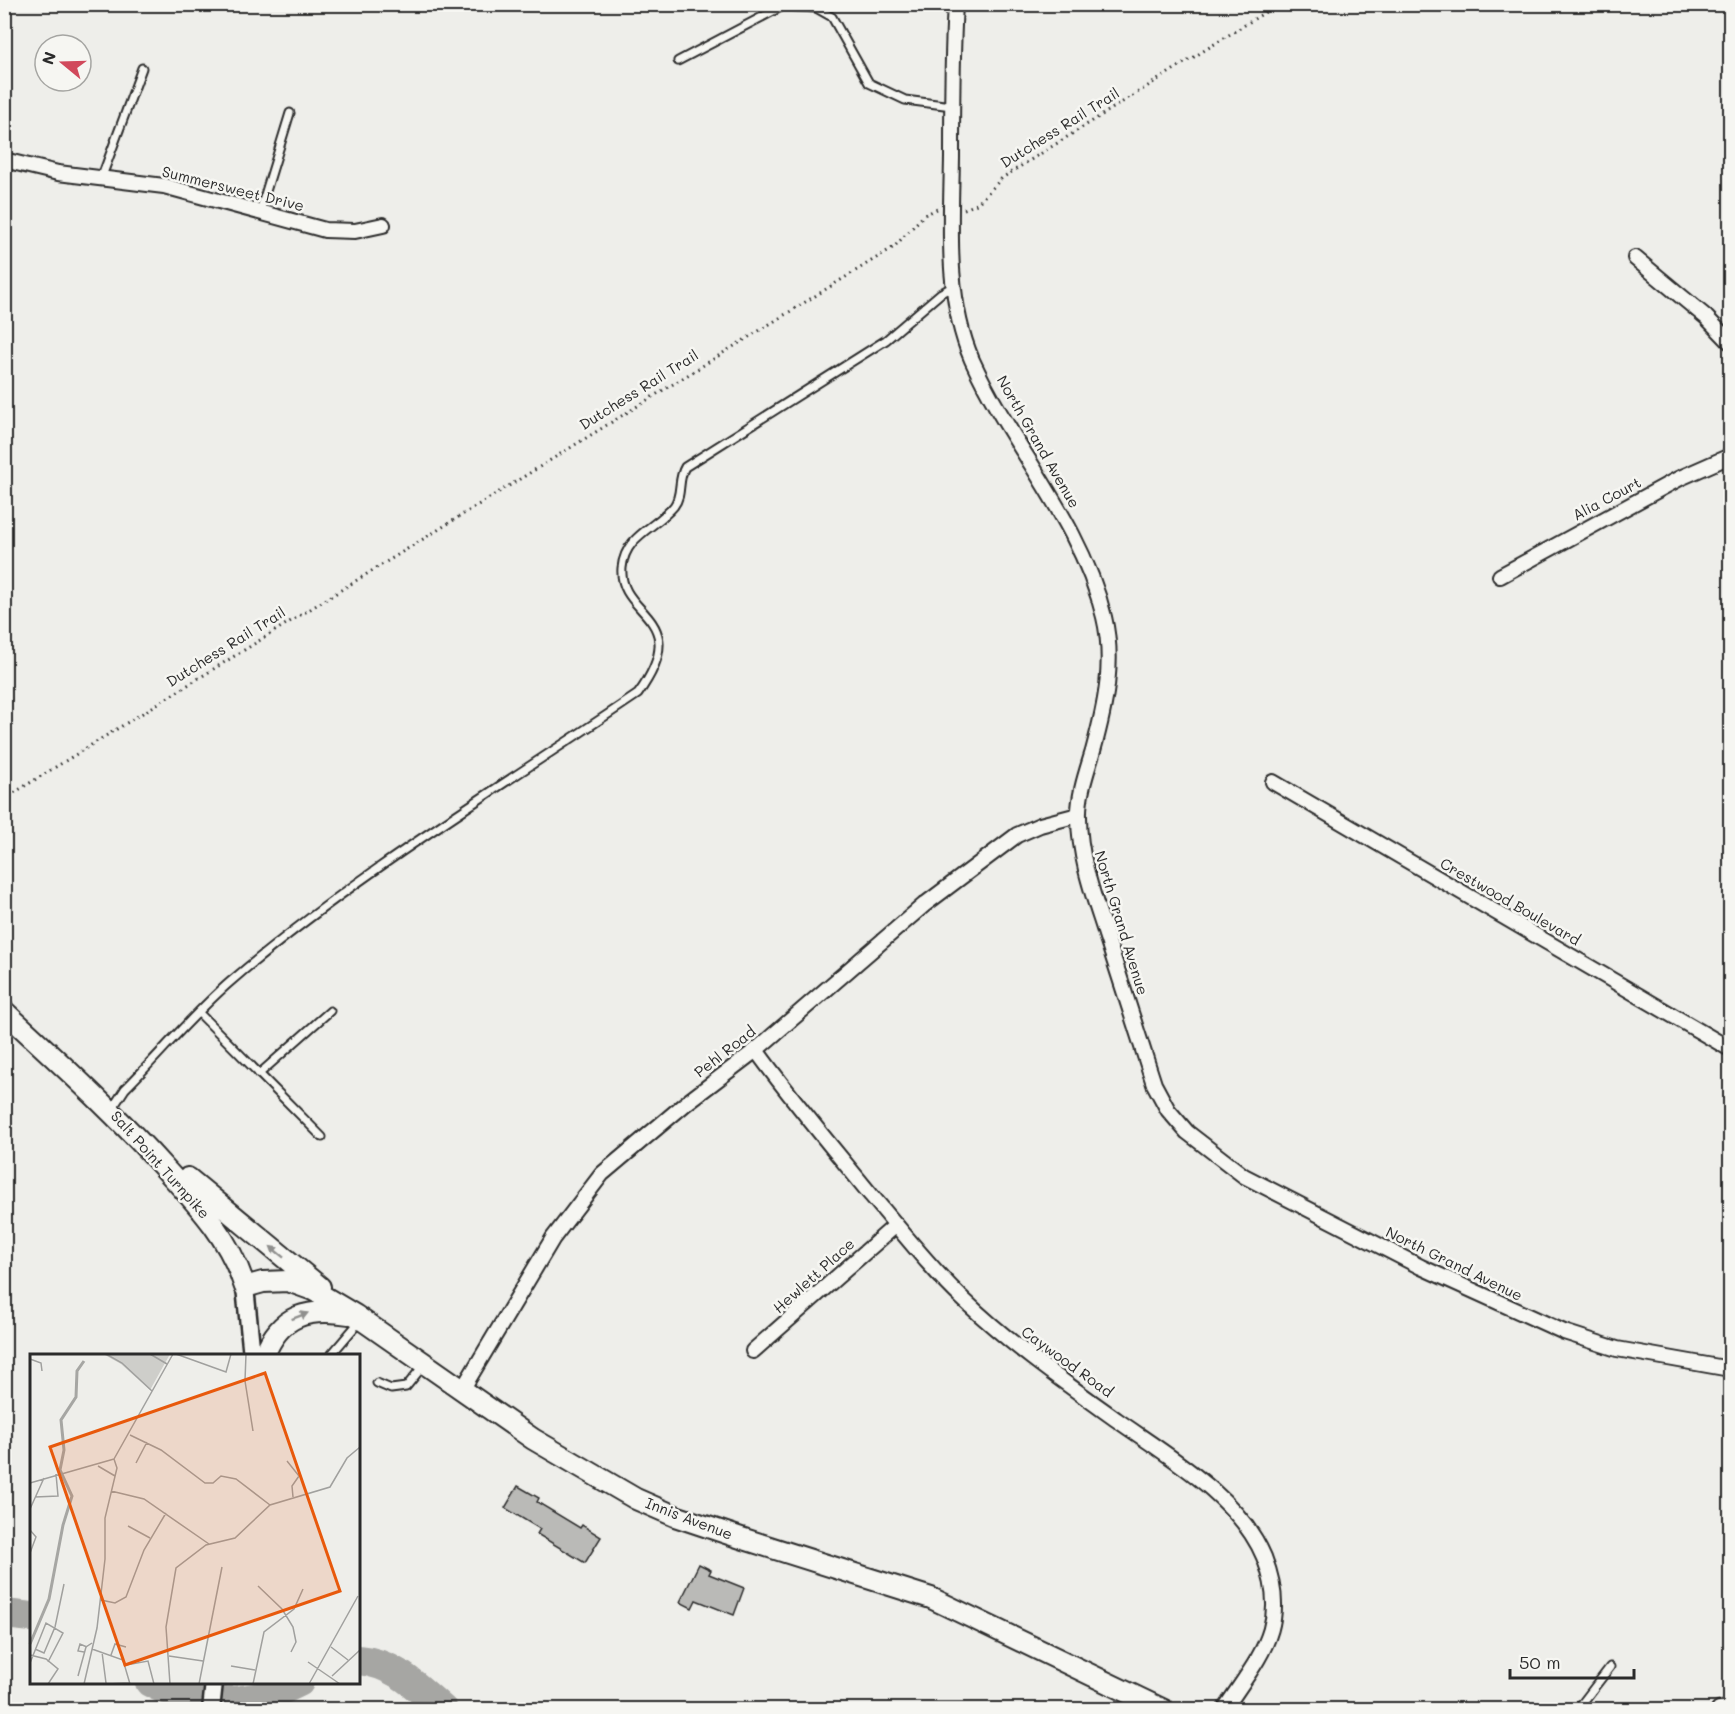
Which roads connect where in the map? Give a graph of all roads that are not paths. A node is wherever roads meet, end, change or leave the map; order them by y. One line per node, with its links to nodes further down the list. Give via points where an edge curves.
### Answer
1 (956, 4): 4 (street, North Grand Avenue)
2 (678, 61): 4 (lane, via 783,6 816,8 832,16 869,83 905,100)
3 (142, 68): 7 (lane)
4 (952, 106): 11 (street, North Grand Avenue)
5 (290, 114): 8 (lane)
6 (4, 160): 7 (street, Summersweet Drive)
7 (101, 178): 8 (street, Summersweet Drive, via 164,186)
8 (260, 211): 9 (street, Summersweet Drive, via 325,230 355,231)
9 (383, 225)
10 (1635, 258): 12 (street)
11 (954, 286): 16 (street, North Grand Avenue, via 971,357 1076,543 1104,618 1108,691); 19 (lane, via 941,292 886,340 685,467 673,507 634,539 622,566 627,592 656,626 659,641 649,679 638,694 357,884 229,983)
12 (1731, 342)
13 (1731, 456): 14 (street, Alia Court, via 1680,478)
14 (1500, 576)
15 (1273, 782): 20 (street, Crestwood Boulevard)
16 (1078, 815): 21 (street, Pehl Road, via 1017,835 924,904); 34 (street, North Grand Avenue, via 1091,888 1154,1084 1168,1110 1187,1132 1244,1176 1304,1209 1523,1315 1617,1348)
17 (4, 1011): 23 (main road, Salt Point Turnpike)
18 (330, 1011): 22 (lane)
19 (200, 1013): 22 (lane); 23 (lane, via 125,1089)
20 (1731, 1049)
21 (756, 1050): 26 (street, Caywood Road); 36 (street, Pehl Road, via 602,1174 553,1238)
22 (260, 1074): 25 (lane)
23 (111, 1111): 24 (main road, Salt Point Turnpike)
24 (129, 1128): 27 (main road, Salt Point Turnpike, via 223,1236); 28 (main road, one-way to 24)
25 (322, 1137)
26 (896, 1225): 29 (street, Hewlett Place); 42 (street, Caywood Road, via 962,1299 1012,1344 1191,1473 1226,1502 1255,1541 1272,1584 1272,1634)
27 (245, 1287): 28 (main road, Innis Avenue, via 288,1281 313,1290); 30 (street, Salt Point Turnpike)
28 (358, 1317): 31 (main road, one-way to 28, via 282,1326 301,1313 326,1311); 32 (lane); 33 (main road, Innis Avenue)
29 (753, 1351)
30 (252, 1354)
31 (265, 1354)
32 (334, 1354)
33 (424, 1364): 35 (lane, via 406,1387 391,1389); 36 (main road, Innis Avenue)
34 (1731, 1369)
35 (377, 1383)
36 (462, 1390): 41 (main road, Innis Avenue, via 534,1438 636,1498 675,1516 931,1598)
37 (1610, 1667): 43 (lane)
38 (214, 1684): 40 (street)
39 (1731, 1707): 44 (street)
40 (211, 1710)
41 (1164, 1710)
42 (1224, 1710)
43 (1577, 1710)
44 (1719, 1710)

